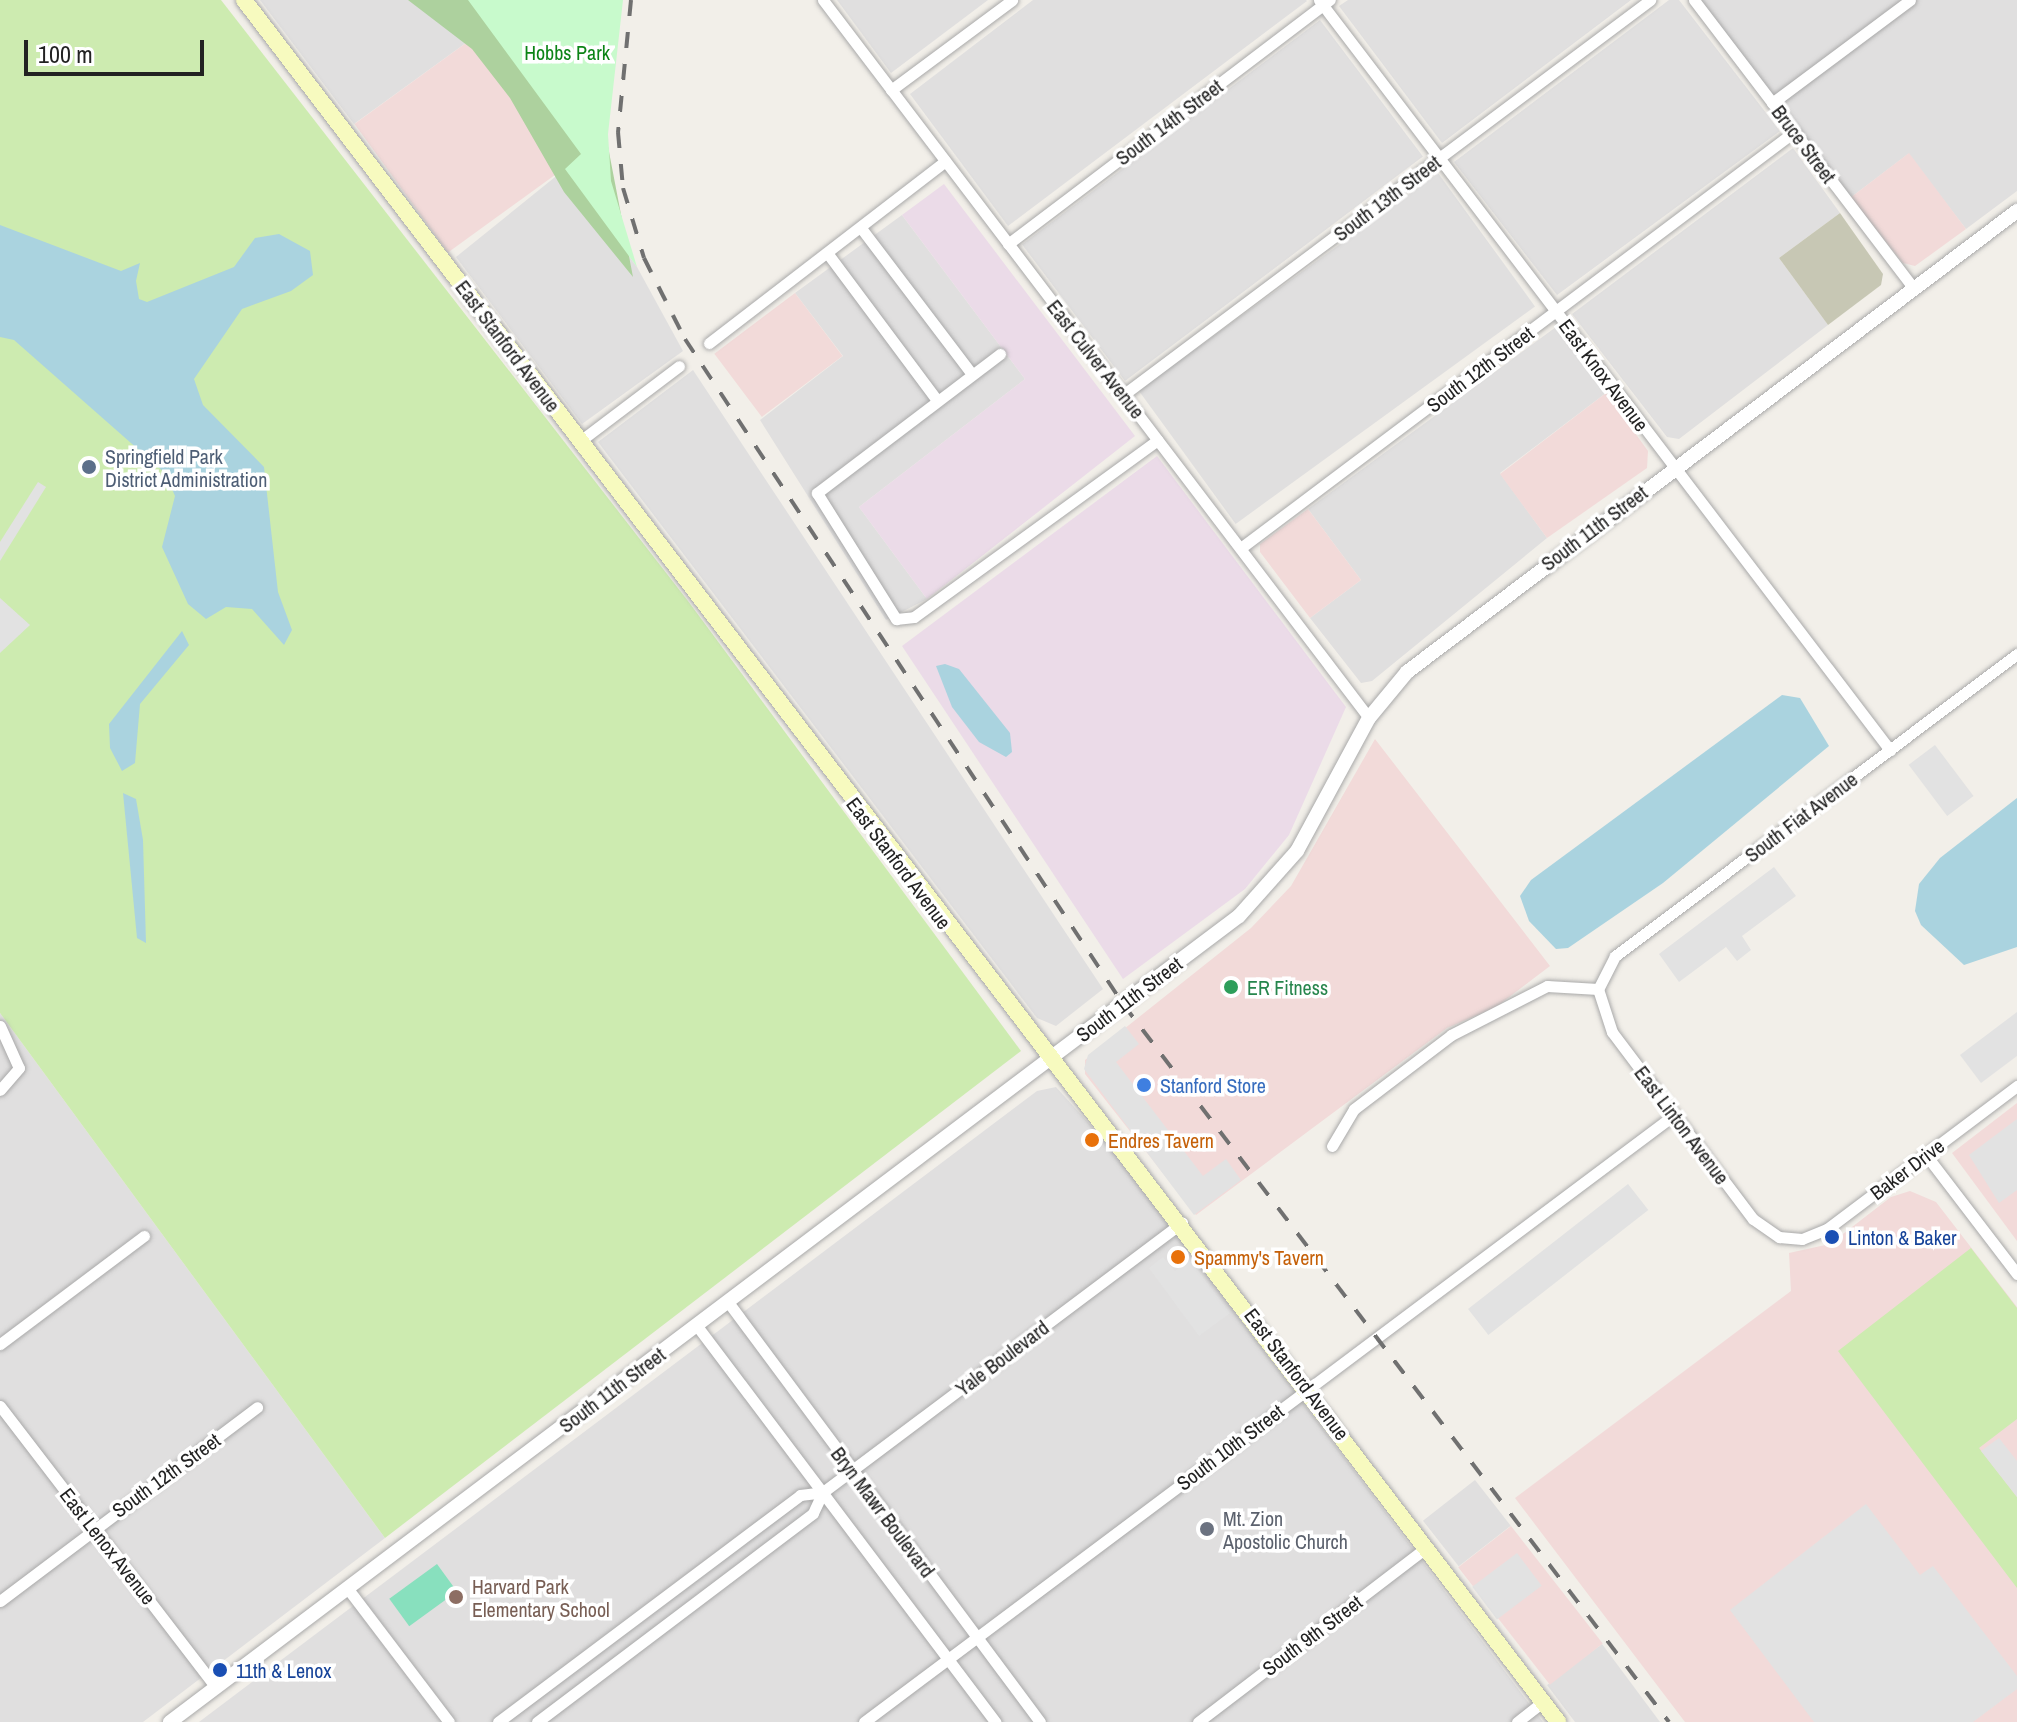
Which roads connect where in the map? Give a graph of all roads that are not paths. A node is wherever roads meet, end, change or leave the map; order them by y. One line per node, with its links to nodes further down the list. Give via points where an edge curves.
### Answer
1 (244, 0): 26 (main road, East Stanford Avenue)
2 (823, 0): 8 (street, East Culver Avenue)
3 (1012, 0): 8 (street)
4 (1650, 0): 11 (street, South 13th Street)
5 (1694, 0): 9 (street, Bruce Street)
6 (1910, 0): 9 (street)
7 (1324, 2): 11 (street, East Knox Avenue); 15 (street, South 14th Street)
8 (891, 90): 12 (street, East Culver Avenue)
9 (1772, 103): 10 (street, Bruce Street)
10 (1794, 132): 17 (street, Bruce Street); 18 (street, South 12th Street)
11 (1439, 159): 18 (street, East Knox Avenue); 23 (street, South 13th Street)
12 (945, 161): 14 (street); 15 (street, East Culver Avenue)
13 (2017, 211): 17 (street, South 11th Street)
14 (861, 228): 16 (street); 22 (street)
15 (1008, 244): 23 (street, East Culver Avenue)
16 (828, 254): 19 (street); 24 (street)
17 (1914, 289): 27 (street, South 11th Street)
18 (1557, 312): 27 (street, East Knox Avenue); 28 (street, South 12th Street)
19 (709, 343)
20 (1000, 354): 22 (street)
21 (679, 366): 26 (street)
22 (971, 373): 24 (street)
23 (1123, 395): 25 (street, East Culver Avenue)
24 (936, 399): 25 (street, via 817,493 896,619 914,617)
25 (1158, 440): 28 (street, East Culver Avenue)
26 (580, 441): 34 (main road, East Stanford Avenue, via 919,891)
27 (1677, 466): 30 (street, South 11th Street, via 1423,658); 31 (street, East Knox Avenue)
28 (1242, 547): 30 (street, East Culver Avenue)
29 (2017, 654): 31 (street, South Fiat Avenue)
30 (1369, 718): 34 (street, South 11th Street, via 1297,851 1263,893)
31 (1890, 750): 32 (street, South Fiat Avenue, via 1615,956)
32 (1598, 989): 37 (street, East Linton Avenue, via 1607,1025); 38 (street, via 1547,986 1451,1035 1354,1109)
33 (0, 1026): 36 (street, via 19,1068)
34 (1053, 1057): 40 (main road, East Stanford Avenue); 44 (street, South 11th Street)
35 (2017, 1086): 39 (street, Baker Drive)
36 (0, 1090)
37 (1674, 1115): 42 (street, East Linton Avenue, via 1753,1219 1768,1232); 47 (street, South 10th Street)
38 (1332, 1146)
39 (1926, 1155): 42 (street, Baker Drive, via 1827,1229); 43 (street)
40 (1182, 1222): 47 (main road, East Stanford Avenue); 50 (street, Yale Boulevard)
41 (144, 1236): 46 (street)
42 (1792, 1239)
43 (2017, 1274)
44 (728, 1302): 45 (street, South 11th Street); 50 (street, Bryn Mawr Boulevard)
45 (697, 1326): 51 (street, Bryn Mawr Boulevard); 54 (street, South 11th Street)
46 (0, 1344)
47 (1308, 1389): 53 (main road, East Stanford Avenue); 56 (street, South 10th Street)
48 (0, 1406): 52 (street, East Lenox Avenue)
49 (257, 1407): 52 (street, South 12th Street)
50 (852, 1470): 51 (street, Yale Boulevard); 56 (street, Bryn Mawr Boulevard)
51 (823, 1492): 57 (street, Bryn Mawr Boulevard); 62 (street, Yale Boulevard, via 802,1493); 63 (street, Yale Boulevard, via 813,1513)
52 (94, 1528): 55 (street, South 12th Street); 58 (street, East Lenox Avenue)
53 (1427, 1547): 59 (main road, East Stanford Avenue); 67 (street, South 9th Street)
54 (348, 1589): 58 (street, South 11th Street); 61 (street)
55 (0, 1601)
56 (976, 1638): 57 (street, South 10th Street); 66 (street, Bryn Mawr Boulevard)
57 (947, 1659): 64 (street, South 10th Street); 65 (street, Bryn Mawr Boulevard)
58 (216, 1688): 60 (street, South 11th Street)
59 (1543, 1702): 68 (street); 69 (main road, East Stanford Avenue)
60 (170, 1722)
61 (449, 1722)
62 (498, 1722)
63 (537, 1722)
64 (864, 1722)
65 (995, 1722)
66 (1040, 1722)
67 (1198, 1722)
68 (1517, 1722)
69 (1558, 1722)

